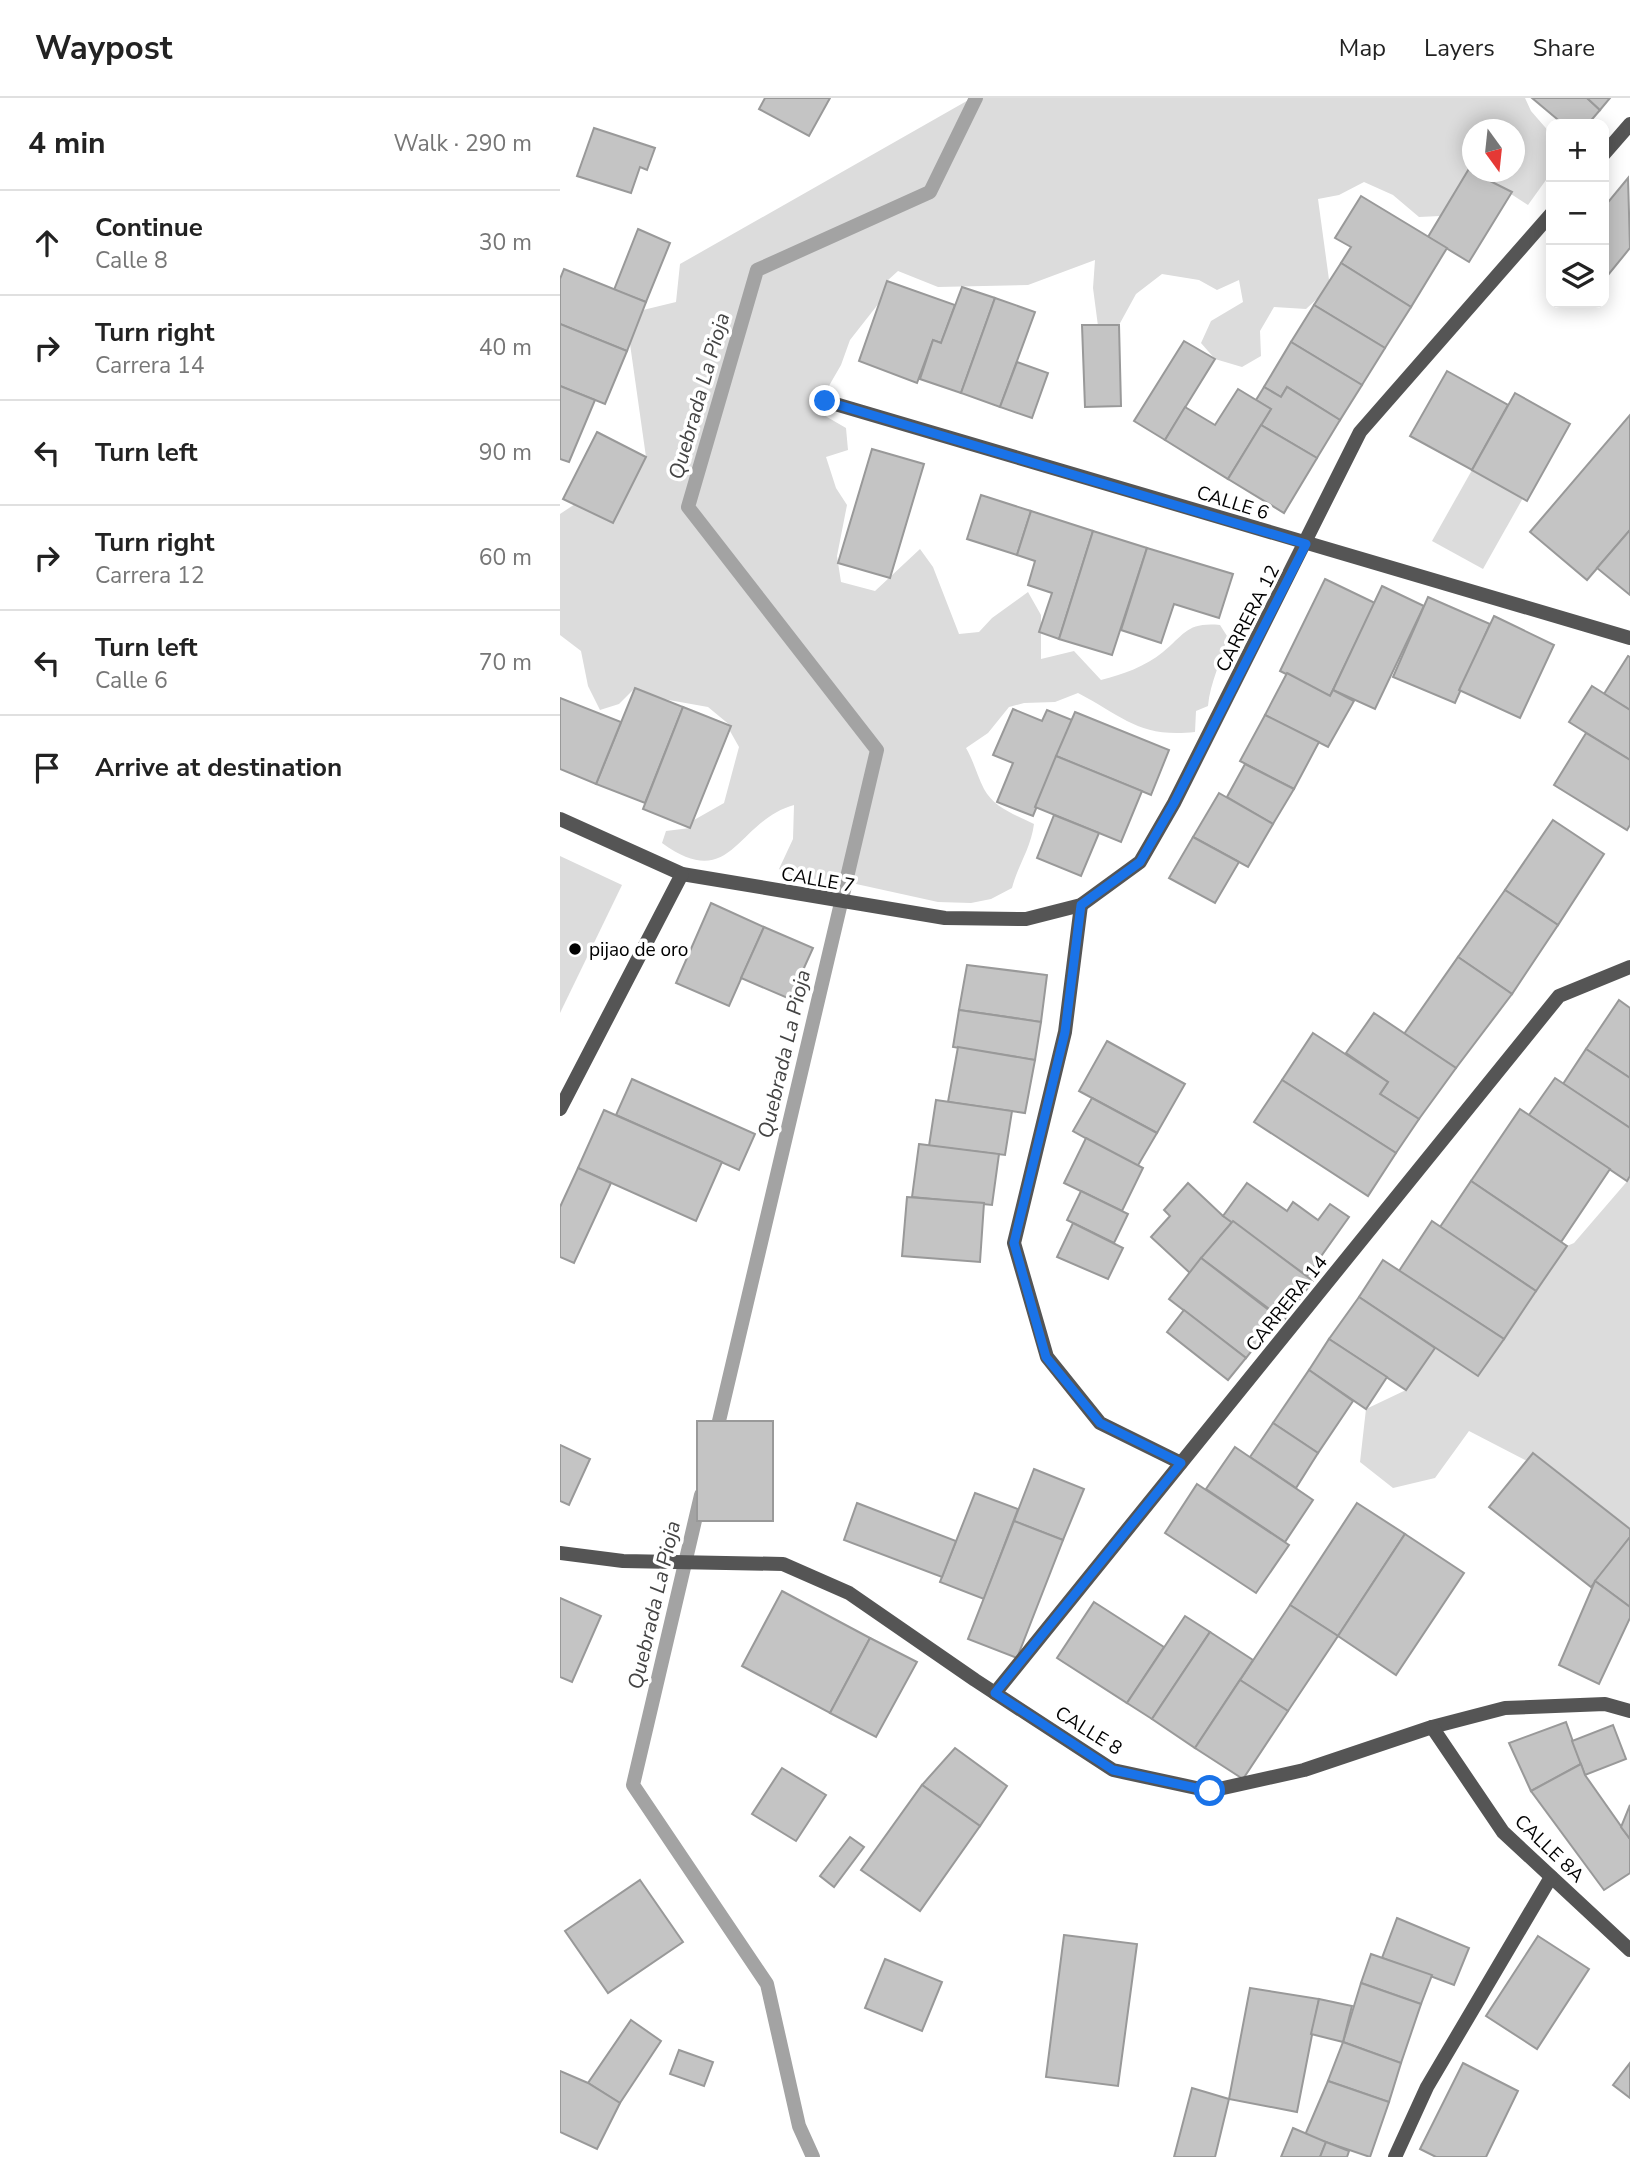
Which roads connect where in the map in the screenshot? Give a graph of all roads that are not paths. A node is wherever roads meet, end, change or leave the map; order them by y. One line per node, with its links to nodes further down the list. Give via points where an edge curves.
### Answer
1 (1630, 124): 2 (street)
2 (1609, 148)
3 (1546, 220): 5 (street, CARRERA 12, via 1360,432)
4 (825, 401): 5 (street, CALLE 6)
5 (1306, 544): 6 (street, CALLE 6); 9 (street, CARRERA 12, via 1140,862)
6 (1630, 638)
7 (560, 818): 8 (street, CALLE 7)
8 (682, 874): 9 (street, CALLE 7, via 945,918 1026,919); 11 (street)
9 (1081, 905): 12 (street, via 1065,1032 1014,1243 1046,1357 1100,1423)
10 (1630, 967): 12 (street, CARRERA 14, via 1559,996)
11 (560, 1109)
12 (1181, 1463): 14 (street, CARRERA 14)
13 (560, 1553): 14 (street, CALLE 8, via 623,1561 783,1564 849,1593)
14 (995, 1693): 16 (street, CALLE 8, via 1113,1770 1210,1791 1304,1770)
15 (1630, 1711): 16 (street, CALLE 8, via 1605,1704 1505,1708)
16 (1432, 1727): 17 (street, CALLE 8A, via 1503,1832)
17 (1551, 1877): 18 (street, CALLE 8A); 19 (street, via 1427,2087)
18 (1630, 1950)
19 (1395, 2157)

